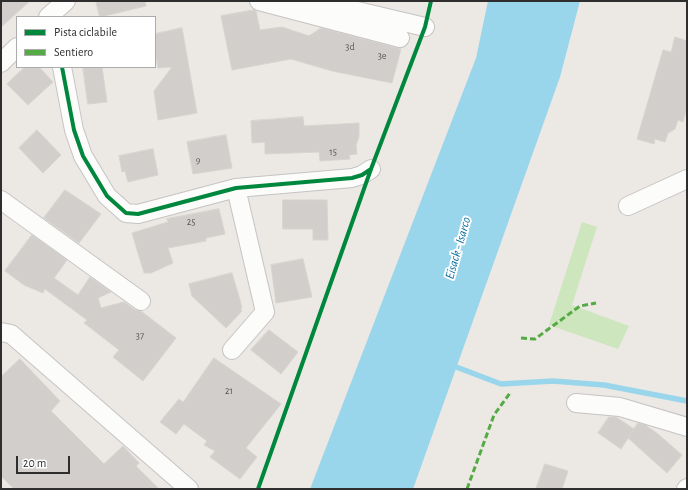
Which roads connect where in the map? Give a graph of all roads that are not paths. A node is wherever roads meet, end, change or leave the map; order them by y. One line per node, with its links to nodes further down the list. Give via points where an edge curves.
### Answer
1 (66, 1): 4 (street)
2 (259, 1): 6 (street)
3 (290, 1): 5 (street, via 336,6)
4 (51, 16)
5 (425, 27)
6 (400, 38)
7 (16, 48): 8 (street)
8 (1, 62)
9 (62, 68): 12 (street, via 74,130 83,156 107,196 126,213 138,214)
10 (371, 169): 12 (street, via 352,178)
11 (687, 178): 14 (street)
12 (236, 188): 17 (street, via 265,312)
13 (1, 200): 15 (street)
14 (628, 206)
15 (141, 301)
16 (1, 332): 20 (street, via 11,334)
17 (232, 350)
18 (576, 403): 19 (street, via 620,407)
19 (687, 427)
20 (189, 489)

